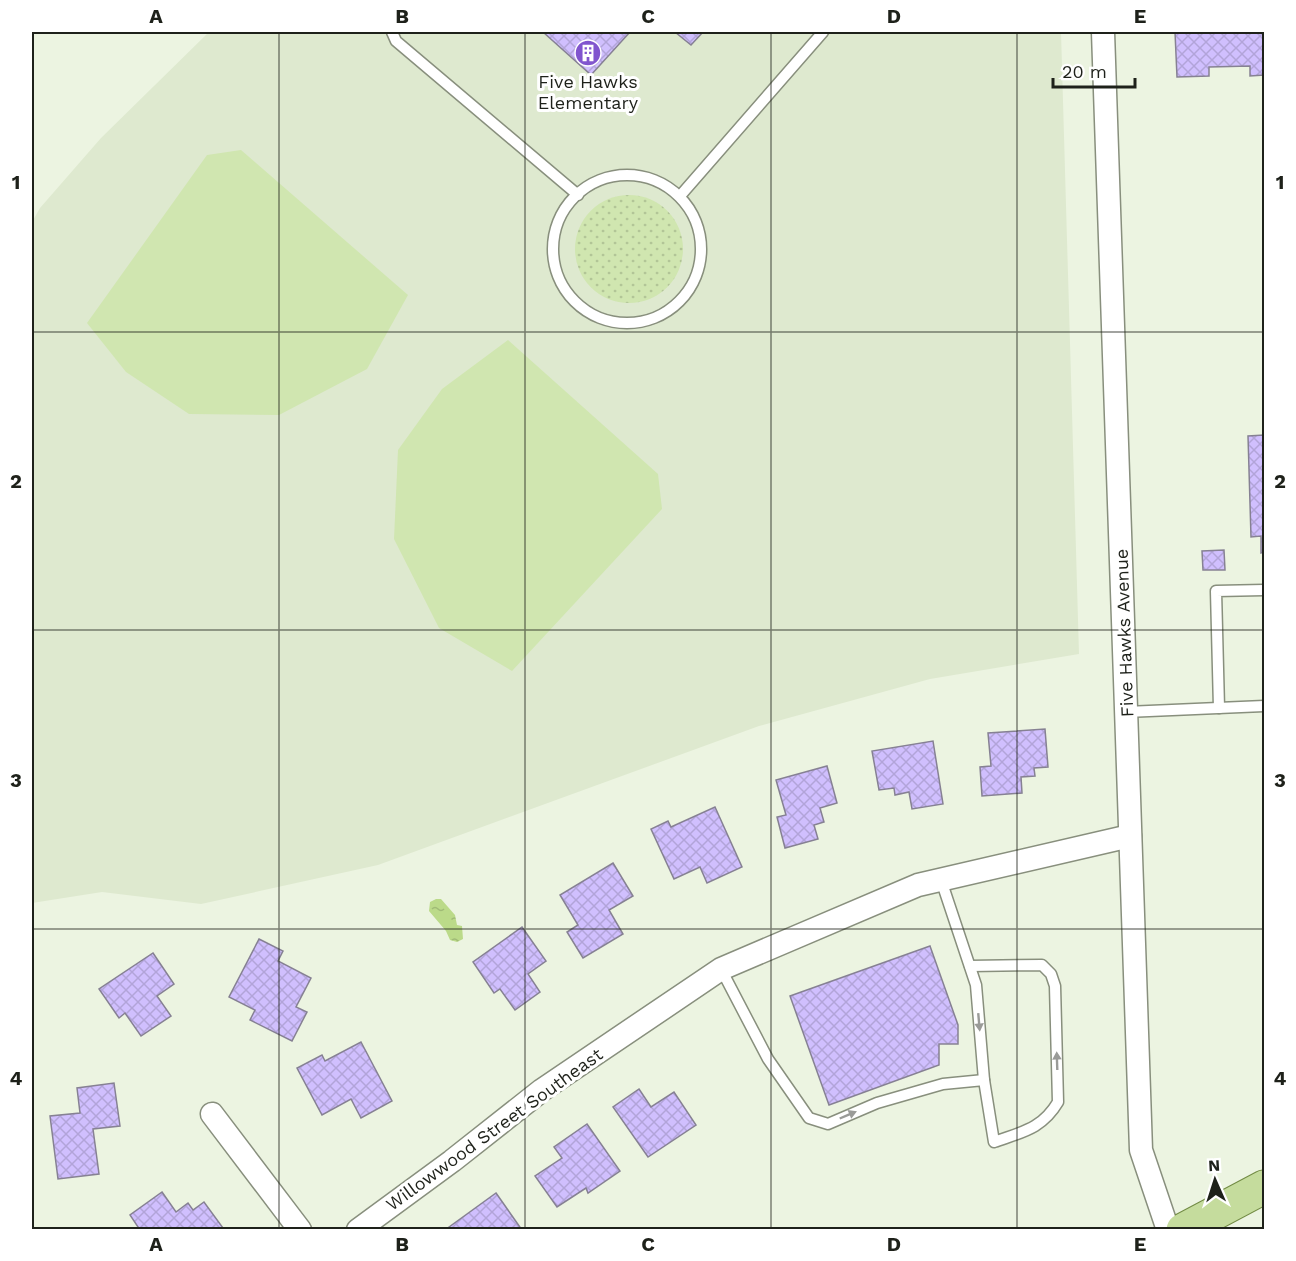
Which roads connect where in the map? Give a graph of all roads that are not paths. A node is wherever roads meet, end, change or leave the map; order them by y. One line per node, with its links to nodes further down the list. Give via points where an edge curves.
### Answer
1 (392, 32): 4 (lane, via 396,41)
2 (823, 32): 5 (lane)
3 (1103, 32): 9 (street, Five Hawks Avenue)
4 (578, 195): 5 (lane, via 586,186 609,176 644,176); 5 (lane, via 559,217 552,257 561,285 573,301 595,316 623,324 667,312 686,295 699,272 702,247 695,216)
5 (680, 195)
6 (1264, 590): 8 (lane, via 1216,591)
7 (1264, 706): 8 (lane)
8 (1219, 708): 9 (lane)
9 (1126, 712): 10 (street, Five Hawks Avenue)
10 (1130, 836): 11 (street, Willowwood Street Southeast); 19 (street, Five Hawks Avenue, via 1141,1150)
11 (941, 880): 12 (lane); 13 (street, Willowwood Street Southeast, via 918,885)
12 (970, 966): 14 (lane, one-way to 14, via 976,985); 14 (lane, one-way to 12, via 994,1142 1036,1127 1049,1117 1058,1102 1055,986 1042,965)
13 (721, 969): 14 (lane, one-way to 14, via 786,1088 809,1118 828,1124 877,1103 943,1084); 18 (street, Willowwood Street Southeast, via 542,1090)
14 (984, 1080)
15 (212, 1114): 17 (street)
16 (1264, 1187): 20 (main road)
17 (300, 1230)
18 (358, 1230)
19 (1168, 1230)
20 (1183, 1230)

